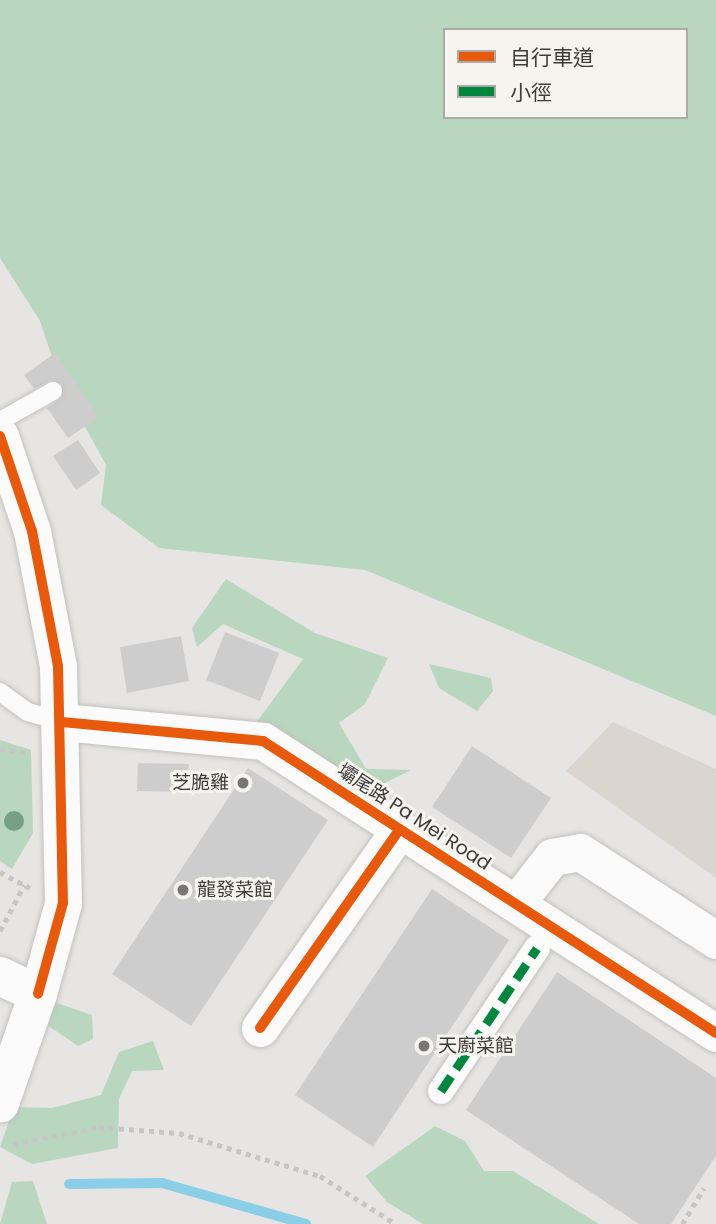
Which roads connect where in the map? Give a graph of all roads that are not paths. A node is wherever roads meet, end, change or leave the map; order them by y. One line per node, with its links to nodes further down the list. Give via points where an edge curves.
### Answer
1 (53, 391): 2 (lane)
2 (0, 421)
3 (0, 436): 5 (street, via 32,531 58,666)
4 (0, 692): 5 (lane, via 28,712)
5 (62, 722): 6 (street, 壩尾路 Pa Mei Road, via 263,741); 11 (street, via 63,903)
6 (400, 829): 7 (street, 壩尾路 Pa Mei Road); 12 (street)
7 (517, 902): 8 (street, via 552,857 580,852); 13 (street, 壩尾路 Pa Mei Road)
8 (716, 940)
9 (537, 948): 15 (street)
10 (0, 976): 11 (main road)
11 (38, 994): 14 (main road)
12 (260, 1028)
13 (716, 1033)
14 (6, 1066): 16 (main road)
15 (441, 1091)
16 (0, 1104)

